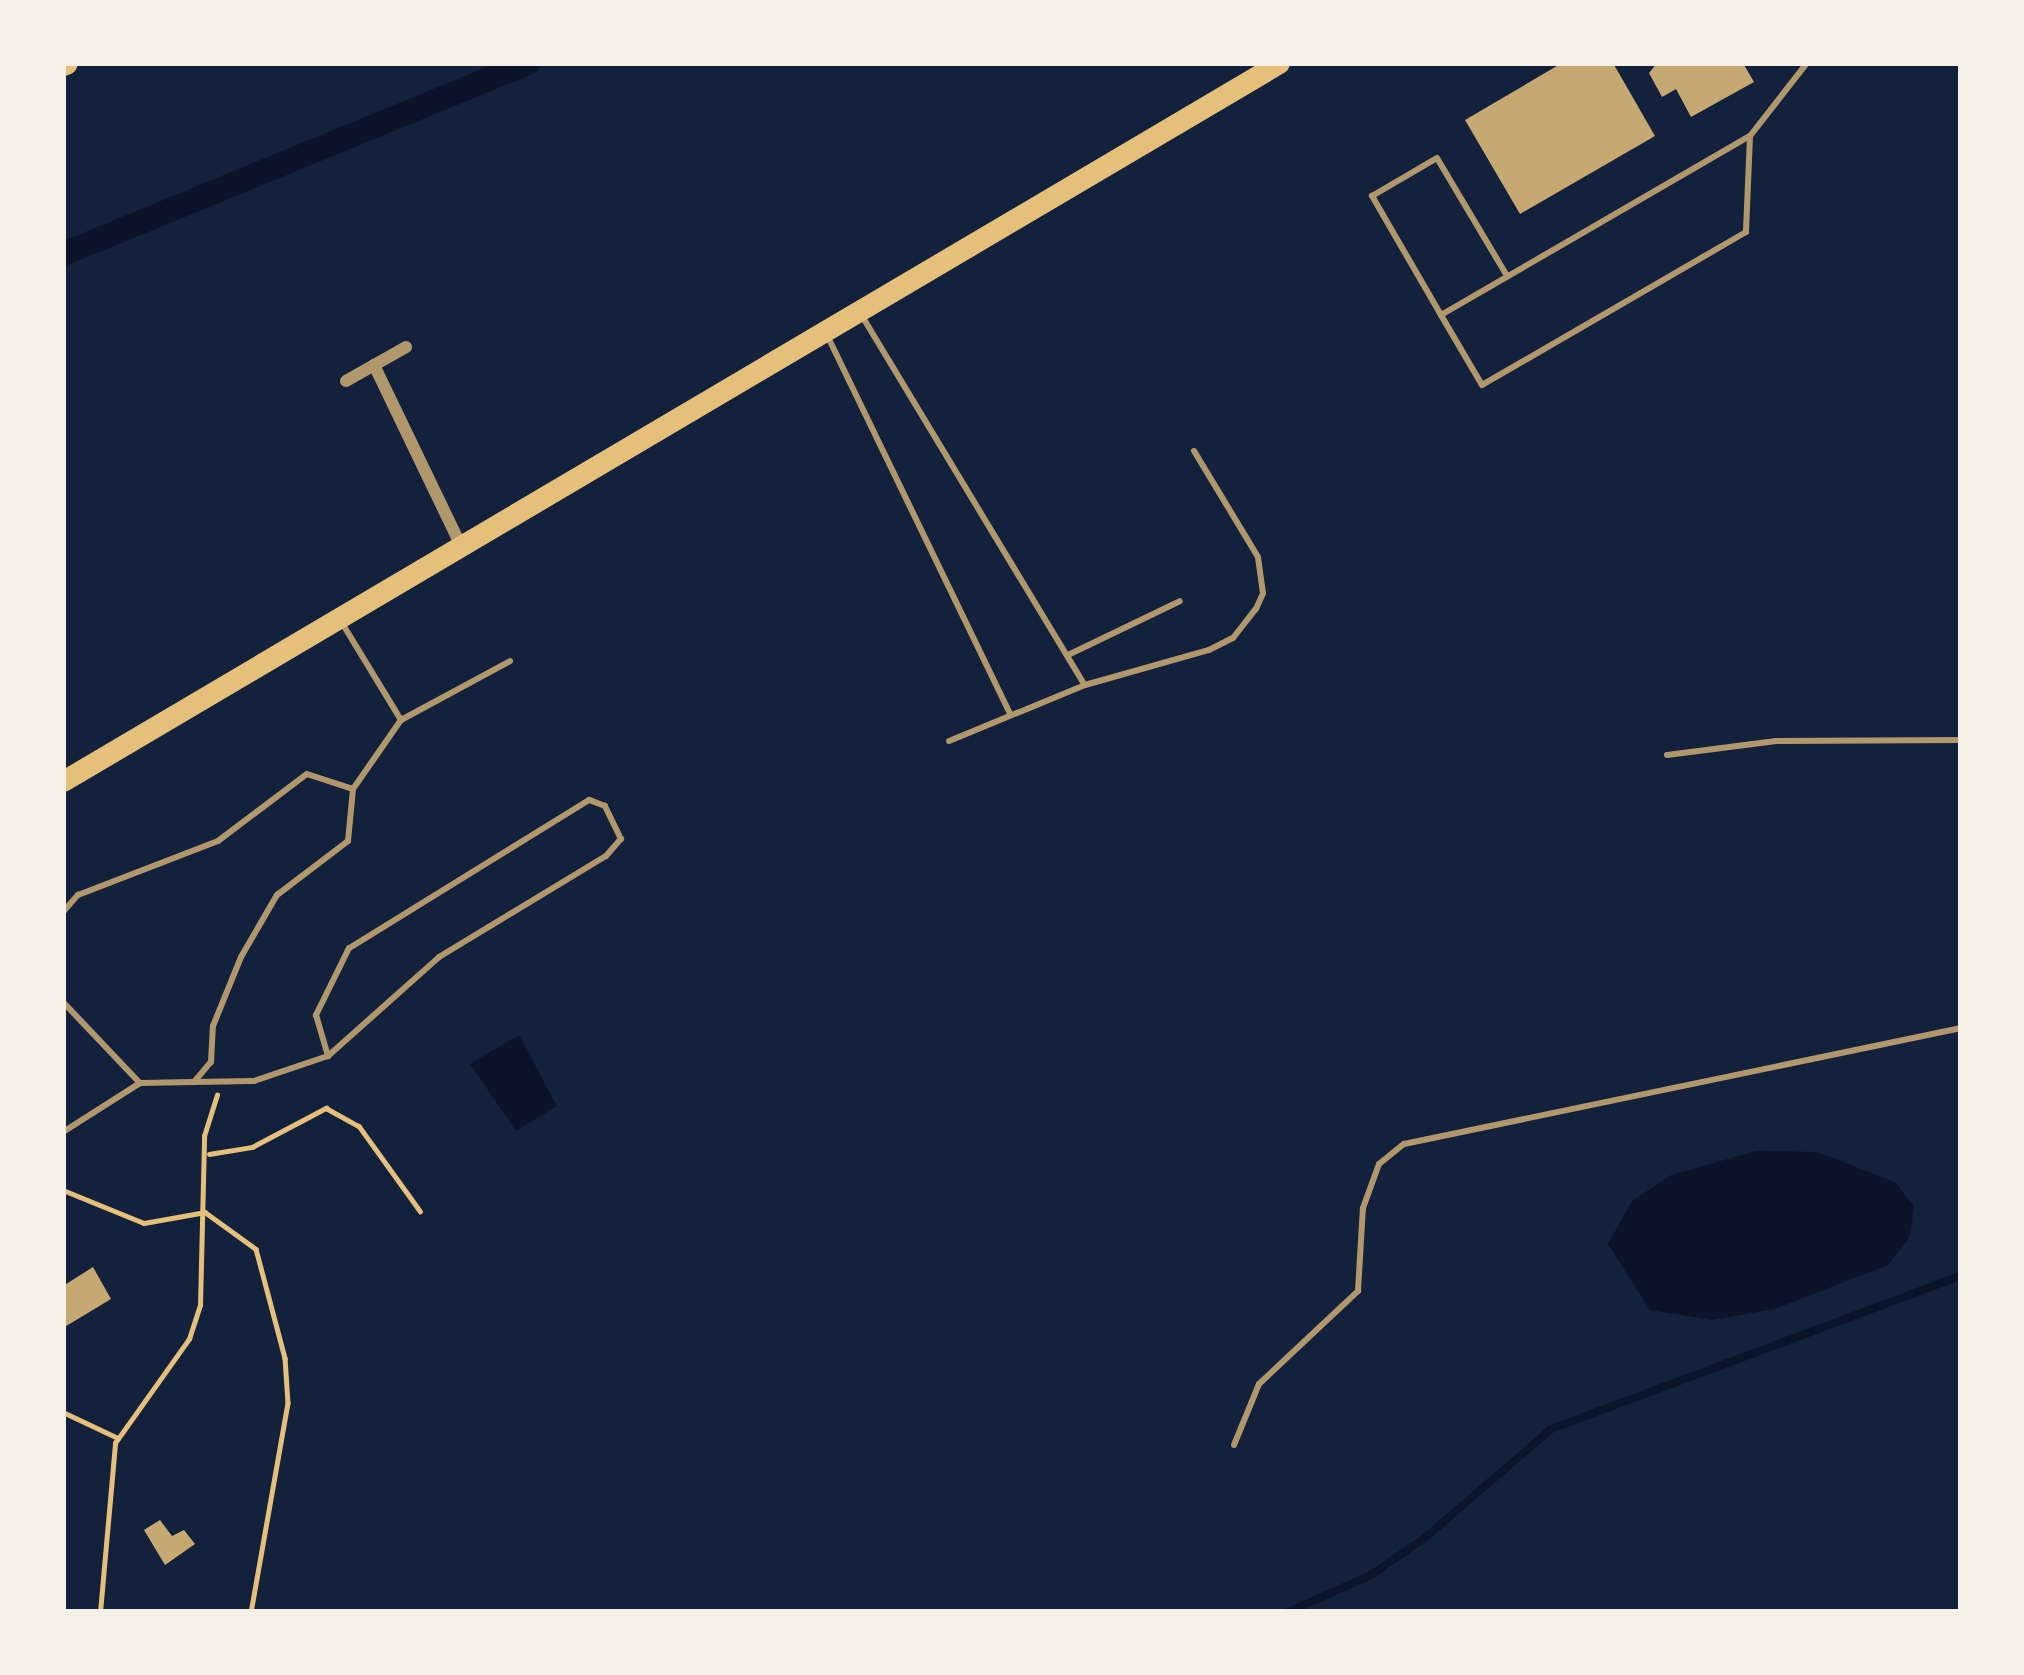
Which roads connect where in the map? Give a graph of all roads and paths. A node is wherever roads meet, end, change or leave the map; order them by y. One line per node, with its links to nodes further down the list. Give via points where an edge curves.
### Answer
1 (1280, 63): 5 (main road)
2 (1807, 63): 3 (lane)
3 (1750, 136): 4 (lane); 6 (lane, via 1746,232 1543,350 1482,385)
4 (1507, 277): 6 (lane); 6 (lane, via 1437,158 1372,196)
5 (860, 313): 7 (main road); 15 (lane)
6 (1441, 315)
7 (826, 333): 12 (main road); 18 (lane)
8 (406, 347): 9 (street)
9 (374, 365): 10 (street); 12 (street)
10 (346, 381)
11 (1194, 451): 17 (lane, via 1258,557 1263,593 1256,609 1233,638 1209,650)
12 (461, 548): 14 (main road)
13 (1180, 601): 15 (lane)
14 (340, 620): 19 (lane); 23 (main road)
15 (1068, 656): 17 (lane)
16 (510, 661): 19 (lane)
17 (1085, 685): 18 (lane)
18 (1011, 715): 21 (lane)
19 (401, 720): 24 (lane)
20 (1961, 740): 22 (lane, via 1777,741)
21 (949, 741)
22 (1667, 754)
23 (63, 782)
24 (353, 789): 25 (lane, via 307,774 218,841 78,895); 30 (lane, via 348,841 277,895 241,957 213,1026 211,1062)
25 (63, 912)
26 (63, 1002): 31 (lane)
27 (1961, 1028): 39 (lane, via 1404,1144 1379,1164 1363,1208 1358,1291 1259,1384)
28 (328, 1056): 28 (lane, via 316,1015 328,981 367,933 589,800 605,806 621,839 439,957); 29 (lane)
29 (228, 1081): 30 (lane); 33 (path, via 206,1114)
30 (194, 1082): 31 (lane)
31 (140, 1083): 32 (lane)
32 (63, 1132)
33 (207, 1155): 35 (path, via 251,1147 326,1108 359,1126); 36 (path)
34 (63, 1190): 36 (path, via 144,1223)
35 (420, 1210)
36 (205, 1212): 38 (path, via 206,1272 189,1339); 41 (path, via 256,1250 285,1358 288,1403)
37 (63, 1412): 38 (path)
38 (118, 1438): 40 (path, via 103,1519)
39 (1234, 1444)
40 (100, 1612)
41 (250, 1612)

